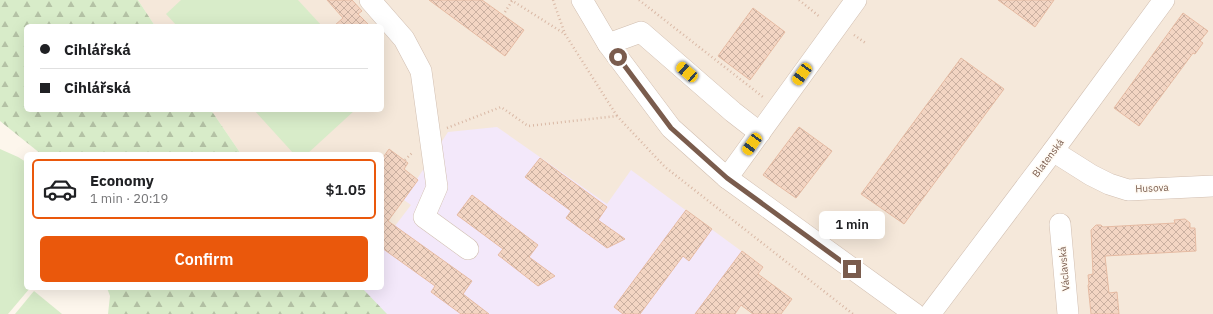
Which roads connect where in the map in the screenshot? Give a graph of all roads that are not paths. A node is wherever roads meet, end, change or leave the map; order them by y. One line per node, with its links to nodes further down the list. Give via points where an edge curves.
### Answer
1 (370, 0): 11 (street, via 404,39 421,71 438,187 424,217)
2 (582, 0): 5 (street)
3 (856, 0): 6 (street, via 845,32 777,108)
4 (1164, 0): 7 (street, Blatenská)
5 (608, 44): 6 (street, via 641,32); 8 (street, via 671,128)
6 (760, 133): 8 (street)
7 (1053, 150): 9 (street, Husova, via 1103,181 1128,190); 13 (street, Blatenská)
8 (727, 178): 12 (street)
9 (1213, 186)
10 (1060, 224): 14 (street, Václavská)
11 (468, 249)
12 (915, 314)
13 (930, 314)
14 (1068, 314)

